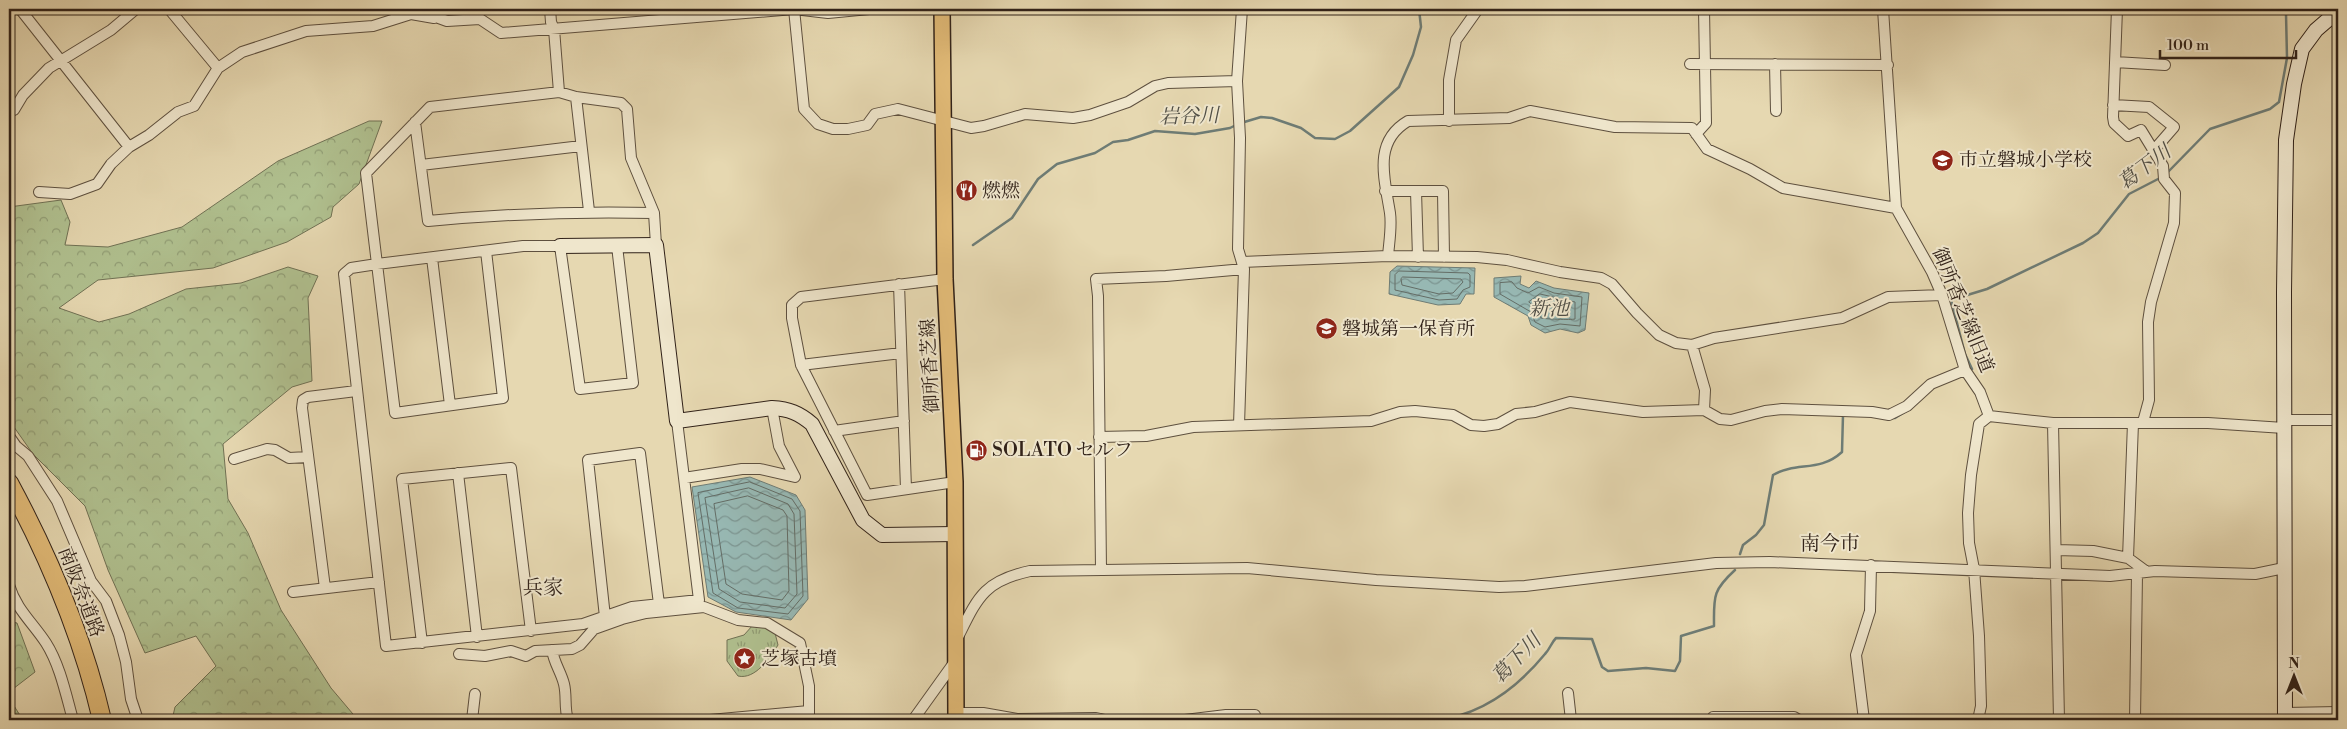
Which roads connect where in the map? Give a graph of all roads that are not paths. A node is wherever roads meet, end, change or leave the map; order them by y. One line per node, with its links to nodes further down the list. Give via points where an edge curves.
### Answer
1 (20, 9): 16 (street)
2 (136, 9): 16 (street, via 112,30)
3 (169, 9): 23 (street)
4 (550, 9): 15 (street)
5 (794, 9): 6 (street, via 828,13); 15 (street); 32 (street, via 804,109 818,124 833,130 848,129 867,125 875,114 898,109)
6 (869, 9)
7 (942, 9): 32 (main road, 御所香芝線)
8 (1242, 9): 24 (street)
9 (1478, 9): 30 (street, via 1456,40 1449,80)
10 (1704, 9): 19 (street)
11 (1884, 9): 21 (street, 御所香芝線旧道)
12 (2116, 9): 17 (street)
13 (2338, 11): 71 (street, via 2316,30 2302,48 2287,126)
14 (437, 13): 15 (street, via 446,21 480,19 501,33); 23 (street, via 434,18 411,14 373,26 306,31 242,52)
15 (554, 28): 25 (street)
16 (62, 60): 28 (street, via 42,75); 35 (street)
17 (2114, 62): 22 (street); 27 (street)
18 (1690, 64): 19 (street)
19 (1705, 64): 20 (street); 33 (street, via 1706,123)
20 (1774, 64): 21 (street); 29 (street)
21 (1888, 65): 41 (street, 御所香芝線旧道)
22 (2165, 65)
23 (218, 68): 35 (street, via 194,106 178,112)
24 (1237, 81): 32 (street, via 1168,83 1155,86 1128,102 1073,118 1025,114 971,128); 53 (street, via 1240,138 1238,249)
25 (559, 92): 26 (street); 31 (street, via 430,107)
26 (576, 98): 34 (street); 43 (street, via 620,103 626,109 631,158)
27 (2113, 105): 36 (street, via 2114,123 2128,136 2141,130); 36 (street, via 2149,107 2174,127)
28 (14, 110)
29 (1776, 111)
30 (1449, 121): 33 (street, via 1509,118 1530,111 1615,127 1692,128); 38 (street, via 1408,121 1398,127 1385,151)
31 (415, 122): 37 (street); 52 (street, via 366,173)
32 (942, 122): 54 (main road, 御所香芝線)
33 (1696, 134): 41 (street, via 1707,149 1783,188)
34 (581, 146): 37 (street); 42 (street)
35 (129, 147): 40 (street, via 97,184 70,194)
36 (2154, 150): 69 (street, via 2163,166 2164,179 2175,193 2174,224 2148,322 2149,400)
37 (421, 165): 42 (street, via 428,221)
38 (1385, 191): 39 (street); 48 (street, via 1390,215)
39 (1416, 191): 49 (street); 50 (street, via 1443,191)
40 (39, 192)
41 (1896, 208): 56 (street, 御所香芝線旧道)
42 (588, 211): 43 (street)
43 (654, 213): 44 (street)
44 (656, 245): 46 (street); 67 (street)
45 (560, 246): 46 (street); 46 (street, via 580,390 633,383); 47 (street)
46 (617, 246)
47 (486, 251): 51 (street); 62 (street, via 503,398)
48 (1388, 256): 49 (street); 53 (street)
49 (1418, 256): 50 (street)
50 (1444, 256): 57 (street, via 1507,260 1601,278 1612,284 1659,335 1676,343)
51 (432, 258): 52 (street); 62 (street)
52 (377, 264): 61 (street, via 351,268 344,274); 62 (street, via 396,413)
53 (1243, 266): 72 (street); 75 (street, via 1166,276 1096,279)
54 (945, 279): 55 (street); 80 (main road, 御所香芝線)
55 (899, 284): 58 (street); 59 (street, via 801,297 792,305)
56 (1942, 295): 57 (street, via 1888,297 1842,318 1714,338); 60 (street, 御所香芝線旧道)
57 (1692, 345): 64 (street, via 1705,390)
58 (901, 353): 59 (street); 68 (street)
59 (801, 365): 73 (street)
60 (1965, 370): 64 (street, via 1931,384 1907,406 1889,415 1782,409 1731,420 1720,419); 65 (street, 御所香芝線旧道, via 1980,392)
61 (356, 391): 76 (street, via 303,400); 92 (street)
62 (450, 405)
63 (772, 408): 67 (street); 79 (street, via 779,446 795,477 760,469 742,469); 83 (street, via 799,413 812,424 863,520 873,530 882,535)
64 (1704, 410): 72 (street, via 1643,412 1570,402 1516,414 1498,424 1484,426 1471,425 1453,415 1415,411 1371,421)
65 (1989, 416): 70 (street); 88 (street, via 1978,424 1971,475 1969,543)
66 (2338, 420): 71 (street)
67 (677, 421): 79 (street)
68 (904, 421): 73 (street); 82 (street)
69 (2138, 422): 70 (street); 71 (street); 85 (street)
70 (2053, 424): 84 (street)
71 (2284, 424): 87 (street)
72 (1239, 425): 75 (street, via 1193,427 1146,436)
73 (834, 431): 82 (street, via 867,495)
74 (9, 436): 114 (street, via 28,456 57,501 91,580 106,600 120,635)
75 (1100, 437): 89 (street)
76 (308, 457): 77 (street, via 289,458 267,449); 94 (street)
77 (234, 459)
78 (458, 474): 98 (street, via 511,468); 99 (street); 101 (street, via 402,479)
79 (684, 478): 96 (street, via 700,600)
80 (955, 482): 82 (street); 83 (main road, 御所香芝線)
81 (9, 483): 113 (highway, 南阪奈道路, via 36,533 68,613)
82 (906, 489)
83 (955, 534): 100 (main road, 御所香芝線)
84 (2056, 550): 85 (street, via 2093,551); 91 (street)
85 (2128, 558): 90 (street)
86 (1871, 566): 88 (street); 89 (street, via 1716,563 1499,587 1247,568); 124 (street, via 1870,611 1856,655)
87 (2284, 568): 90 (street, via 2233,575); 111 (street)
88 (1974, 569): 91 (street); 125 (street, via 1980,677)
89 (1101, 570): 100 (street, via 1030,570 1007,576 992,584 976,600)
90 (2142, 572): 91 (street, via 2110,576); 127 (street)
91 (2057, 575): 126 (street)
92 (379, 582): 94 (street); 101 (street, via 386,646)
93 (9, 585): 112 (street, via 13,599 47,644)
94 (325, 588): 95 (street)
95 (293, 592)
96 (659, 604): 97 (street, via 632,607); 97 (street, via 640,453 588,460)
97 (606, 617): 98 (street, via 584,624)
98 (531, 631): 99 (street)
99 (477, 637): 101 (street)
100 (956, 640): 104 (main road, 御所香芝線)
101 (422, 643)
102 (552, 650): 103 (street, via 535,651 526,656 511,651 486,656); 108 (street, via 572,649 594,629 646,613 704,607 738,620 767,623 800,643 809,686); 116 (street, via 553,661 564,684)
103 (459, 654)
104 (956, 660): 109 (main road, 御所香芝線); 118 (street)
105 (1568, 693): 122 (street)
106 (475, 694): 115 (street)
107 (2338, 712): 111 (street)
108 (809, 716): 117 (street)
109 (956, 717): 119 (street, via 983,713 1017,719)
110 (1713, 717): 123 (street, via 1776,716)
111 (2285, 717)
112 (73, 720)
113 (102, 720)
114 (138, 720)
115 (472, 720)
116 (568, 720)
117 (710, 720)
118 (913, 720)
119 (1104, 720)
120 (1185, 720): 121 (street, via 1226,715 1256,715)
121 (1256, 720)
122 (1571, 720)
123 (1800, 720)
124 (1864, 720)
125 (1978, 720)
126 (2059, 720)
127 (2136, 720)

